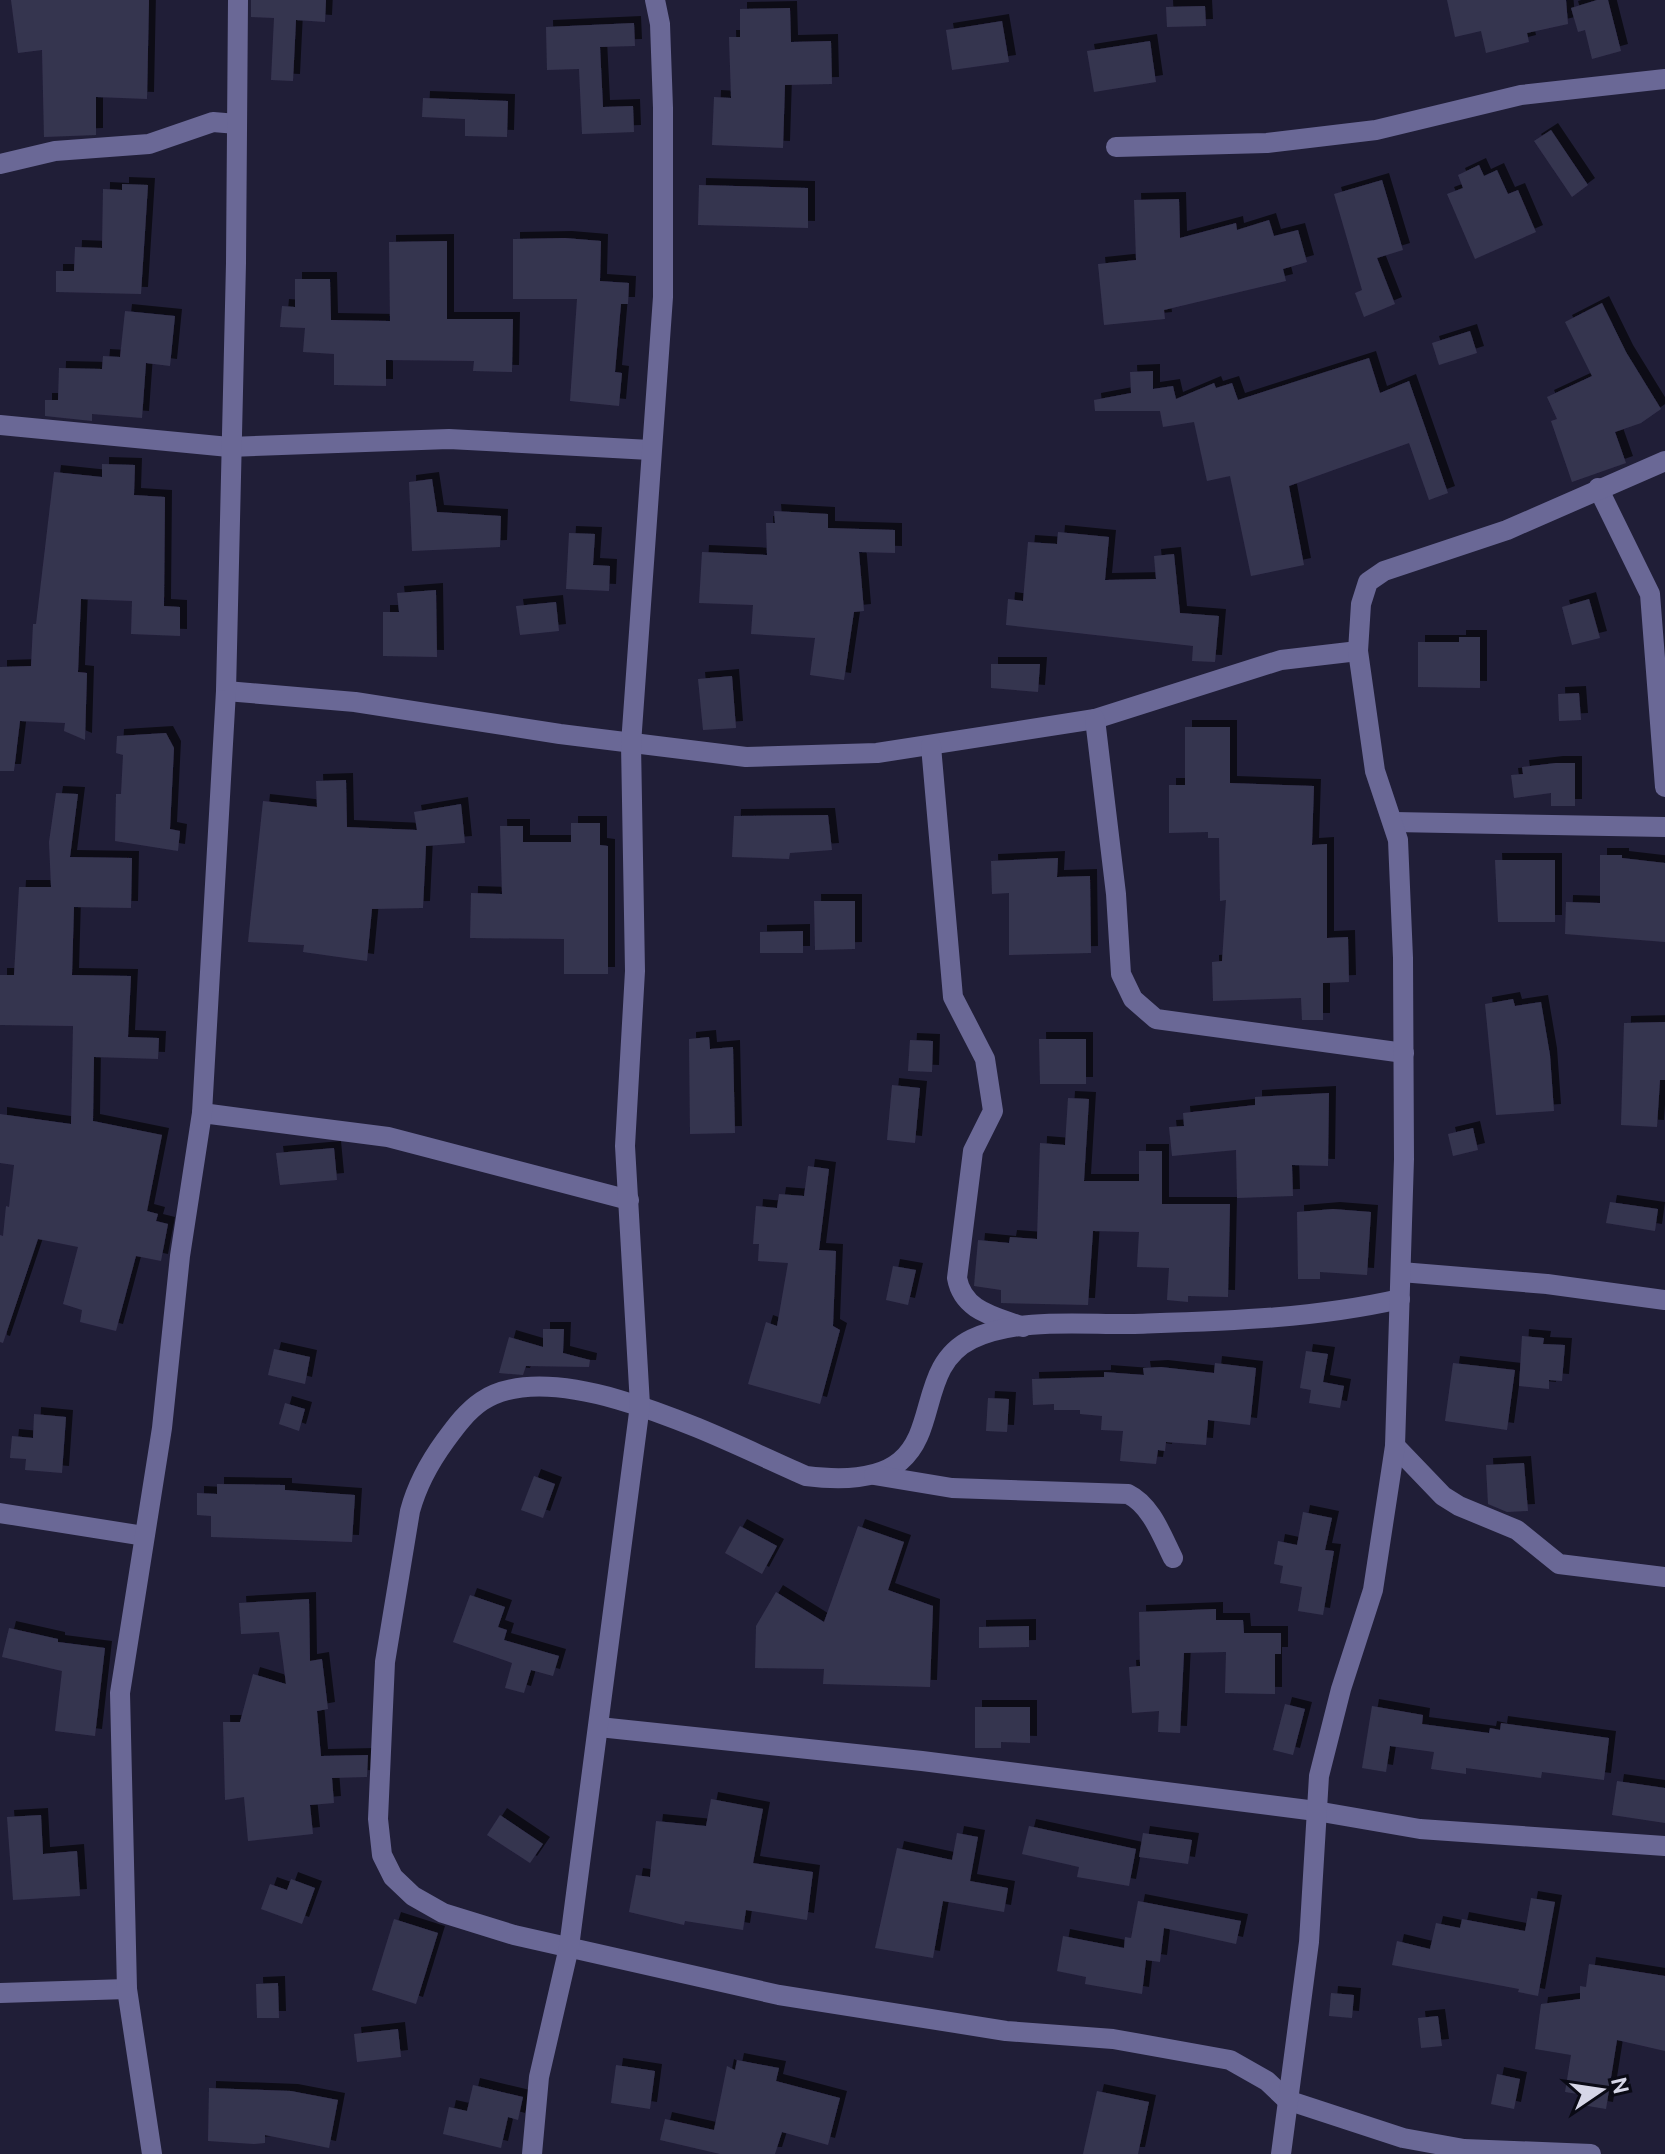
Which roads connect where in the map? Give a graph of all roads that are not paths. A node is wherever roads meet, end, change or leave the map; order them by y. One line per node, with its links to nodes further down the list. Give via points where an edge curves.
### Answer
1 (238, 0): 4 (street)
2 (655, 0): 9 (street, via 663,108 663,297)
3 (1665, 79): 5 (street, via 1521,95 1360,132 1267,143)
4 (237, 124): 6 (street, via 213,122 149,144 55,151); 8 (street)
5 (1116, 147)
6 (0, 164)
7 (0, 425): 8 (street)
8 (229, 447): 9 (street, via 449,439); 13 (street)
9 (650, 450): 15 (street)
10 (1665, 461): 11 (street)
11 (1598, 488): 12 (street, via 1507,530 1406,562 1368,582); 17 (street, via 1650,594)
12 (1358, 651): 14 (street, via 1281,660); 18 (street, via 1375,771)
13 (226, 691): 15 (street, via 355,702); 21 (street)
14 (1095, 719): 16 (street); 20 (street, via 1121,974 1133,999 1156,1019)
15 (631, 744): 16 (street, via 746,757); 22 (street, via 635,971 625,1146)
16 (931, 746): 26 (street, via 953,997 971,1028 992,1089 993,1111 973,1151 957,1278 966,1302)
17 (1665, 787)
18 (1394, 822): 19 (street); 20 (street)
19 (1665, 827)
20 (1404, 1053): 23 (street)
21 (202, 1113): 22 (street, via 388,1137); 31 (street)
22 (629, 1200): 27 (street)
23 (1401, 1272): 24 (street); 25 (street)
24 (1400, 1299): 26 (street, via 1341,1312 1257,1320); 28 (street)
25 (1665, 1300)
26 (1023, 1327): 29 (street, via 976,1337 958,1349 937,1382 919,1440 903,1460)
27 (640, 1405): 29 (street, via 806,1476 834,1480); 34 (street); 37 (street, via 545,1385 485,1399 463,1417 416,1489 385,1662 378,1819 382,1855 393,1877 443,1913)
28 (1395, 1446): 33 (street, via 1443,1496 1517,1530 1559,1564); 35 (street, via 1373,1590 1323,1754)
29 (874, 1475): 32 (street, via 952,1488 1128,1494 1151,1517)
30 (0, 1513): 31 (street)
31 (144, 1536): 38 (street, via 120,1693)
32 (1173, 1558)
33 (1665, 1577)
34 (599, 1727): 35 (street, via 907,1759); 37 (street)
35 (1316, 1811): 36 (street, via 1420,1829); 40 (street, via 1309,1942)
36 (1665, 1846)
37 (569, 1947): 40 (street, via 779,1995 1006,2031 1113,2039 1230,2060 1267,2081); 42 (street, via 539,2077)
38 (127, 1989): 39 (street); 41 (street)
39 (0, 1993)
40 (1287, 2100): 43 (street); 44 (street, via 1403,2138 1464,2149)
41 (152, 2154)
42 (532, 2154)
43 (1281, 2154)
44 (1591, 2154)

